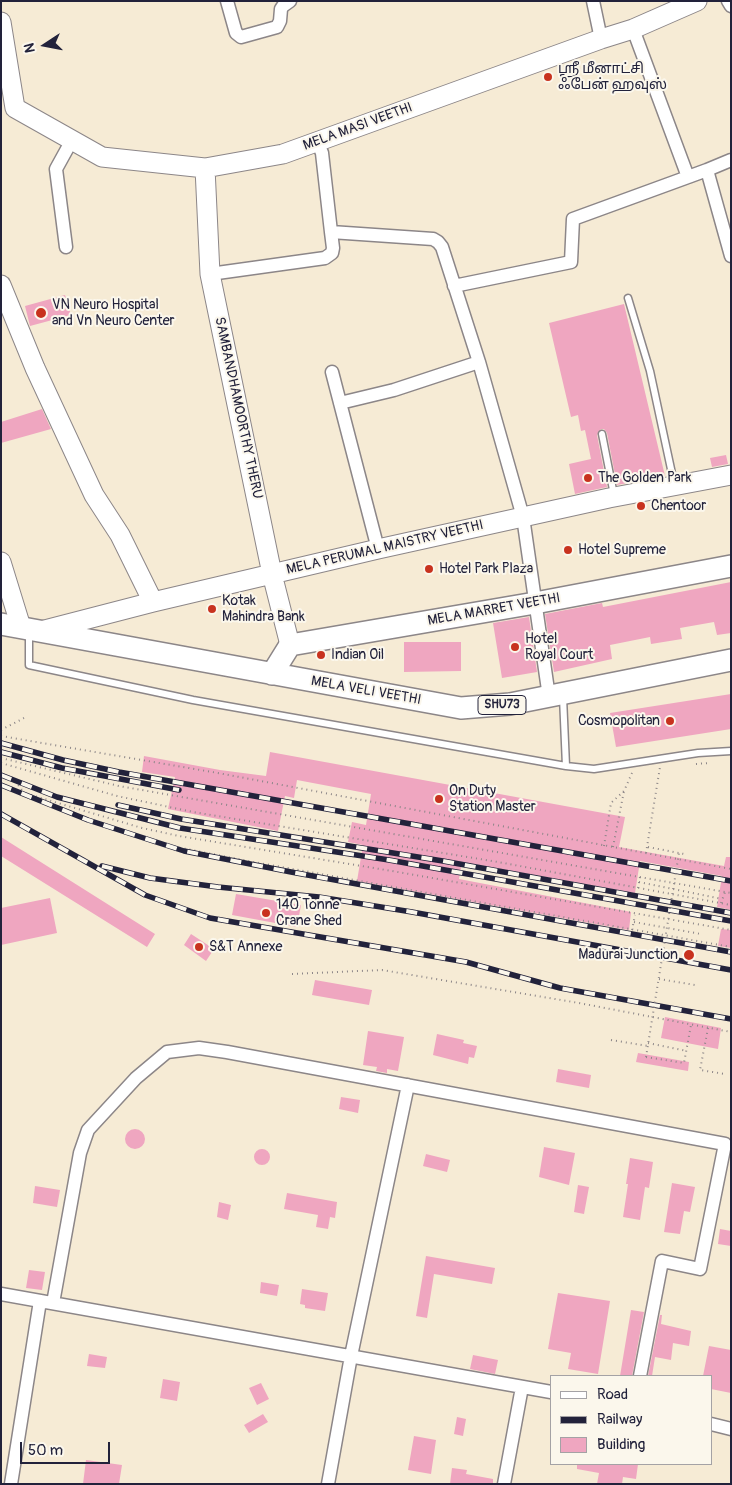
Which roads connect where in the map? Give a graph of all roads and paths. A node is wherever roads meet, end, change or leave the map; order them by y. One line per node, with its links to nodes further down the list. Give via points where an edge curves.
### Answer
1 (227, 1): 2 (street, via 240,37 277,27 281,9)
2 (290, 1)
3 (593, 1): 9 (street)
4 (697, 1): 8 (street, MELA MASI VEETHI)
5 (728, 1): 6 (street)
6 (731, 6)
7 (1, 22): 10 (street)
8 (633, 29): 9 (street, MELA MASI VEETHI); 16 (street)
9 (601, 39): 12 (street, MELA MASI VEETHI)
10 (8, 109): 11 (street, MELA MASI VEETHI)
11 (72, 140): 14 (street, MELA MASI VEETHI, via 102,157); 18 (street, via 56,169)
12 (317, 141): 14 (street, MELA MASI VEETHI, via 282,154); 17 (street, via 322,153)
13 (731, 160): 15 (street)
14 (205, 168): 20 (street, SAMBANDHAMOORTHY THERU)
15 (707, 170): 16 (street); 19 (street)
16 (688, 177): 22 (street, via 573,219 571,262)
17 (331, 232): 20 (street, via 332,253 325,258); 22 (street, via 433,239 442,247)
18 (66, 247)
19 (731, 256)
20 (210, 274): 35 (street, SAMBANDHAMOORTHY THERU)
21 (1, 285): 36 (street, via 35,368 90,486 120,535)
22 (454, 286): 24 (street)
23 (628, 298): 29 (lane, via 650,371)
24 (479, 362): 26 (street, via 394,390); 31 (street)
25 (332, 372): 26 (street)
26 (340, 403): 32 (street)
27 (602, 434): 30 (lane)
28 (731, 475): 29 (street, MELA PERUMAL MAISTRY VEETHI)
29 (674, 484): 30 (street, MELA PERUMAL MAISTRY VEETHI)
30 (615, 497): 31 (street, MELA PERUMAL MAISTRY VEETHI)
31 (523, 517): 32 (street, MELA PERUMAL MAISTRY VEETHI); 37 (street)
32 (378, 549): 35 (street, MELA PERUMAL MAISTRY VEETHI)
33 (1, 562): 38 (street)
34 (731, 566): 37 (main road, MELA MARRET VEETHI)
35 (272, 574): 36 (street, MELA PERUMAL MAISTRY VEETHI); 39 (street, SAMBANDHAMOORTHY THERU)
36 (153, 602): 38 (street, MELA PERUMAL MAISTRY VEETHI)
37 (535, 603): 39 (main road, MELA MARRET VEETHI); 42 (street)
38 (16, 626): 41 (main road, MELA VELI VEETHI / SHU73); 52 (lane, via 30,664 192,700)
39 (290, 645): 41 (main road)
40 (731, 660): 42 (main road, MELA VELI VEETHI / SHU73)
41 (272, 674): 42 (main road, MELA VELI VEETHI / SHU73, via 461,708 510,704)
42 (556, 695): 52 (lane)
43 (24, 718): 44 (path)
44 (1, 730)
45 (1, 736): 57 (path)
46 (731, 751): 50 (lane)
47 (1, 758): 64 (path, via 118,786)
48 (713, 762): 51 (path)
49 (1, 763): 66 (path, via 117,796 193,812)
50 (636, 763): 52 (lane, via 594,769); 55 (path)
51 (695, 764)
52 (566, 766)
53 (660, 766): 59 (path)
54 (1, 776): 56 (path, via 16,782)
55 (624, 791): 57 (path, via 611,803); 58 (path)
56 (24, 793): 73 (path, via 179,836); 76 (path, via 112,829 176,847)
57 (604, 846): 58 (path)
58 (613, 847): 60 (path)
59 (648, 847): 60 (path); 61 (path)
60 (646, 853): 63 (path)
61 (679, 853): 62 (path, bridge); 67 (path, bridge)
62 (684, 854)
63 (731, 869)
64 (640, 876): 65 (path); 68 (path)
65 (639, 882): 66 (path); 67 (path)
66 (638, 888): 71 (path)
67 (674, 890): 70 (path); 75 (path, bridge)
68 (725, 892): 69 (path); 70 (path)
69 (731, 893)
70 (722, 899): 71 (path)
71 (721, 903): 72 (path)
72 (731, 905)
73 (635, 915): 74 (path); 77 (path)
74 (634, 922): 75 (path); 76 (path)
75 (668, 928): 78 (path); 81 (path, bridge)
76 (632, 930): 79 (path)
77 (731, 930)
78 (702, 934)
79 (731, 947)
80 (292, 974): 83 (path, via 382,970)
81 (659, 979): 82 (path); 87 (path, bridge)
82 (695, 985)
83 (691, 1025): 84 (path); 88 (path)
84 (708, 1028): 85 (path); 89 (path, via 700,1070)
85 (731, 1032)
86 (611, 1040): 87 (path)
87 (648, 1045): 88 (path); 88 (path, bridge, via 646,1057 684,1063)
88 (687, 1051)
89 (725, 1074)
90 (408, 1085): 91 (street); 94 (street, via 199,1048 168,1052 136,1078 88,1130 80,1153); 95 (street)
91 (728, 1144): 96 (street, via 700,1269 662,1261)
92 (1, 1294): 93 (street)
93 (40, 1301): 94 (street); 101 (street)
94 (53, 1303): 95 (street)
95 (351, 1356): 97 (street); 102 (street)
96 (640, 1375)
97 (522, 1386): 98 (street); 103 (street)
98 (550, 1392)
99 (712, 1424): 100 (street)
100 (731, 1429)
101 (11, 1484)
102 (328, 1484)
103 (504, 1484)

